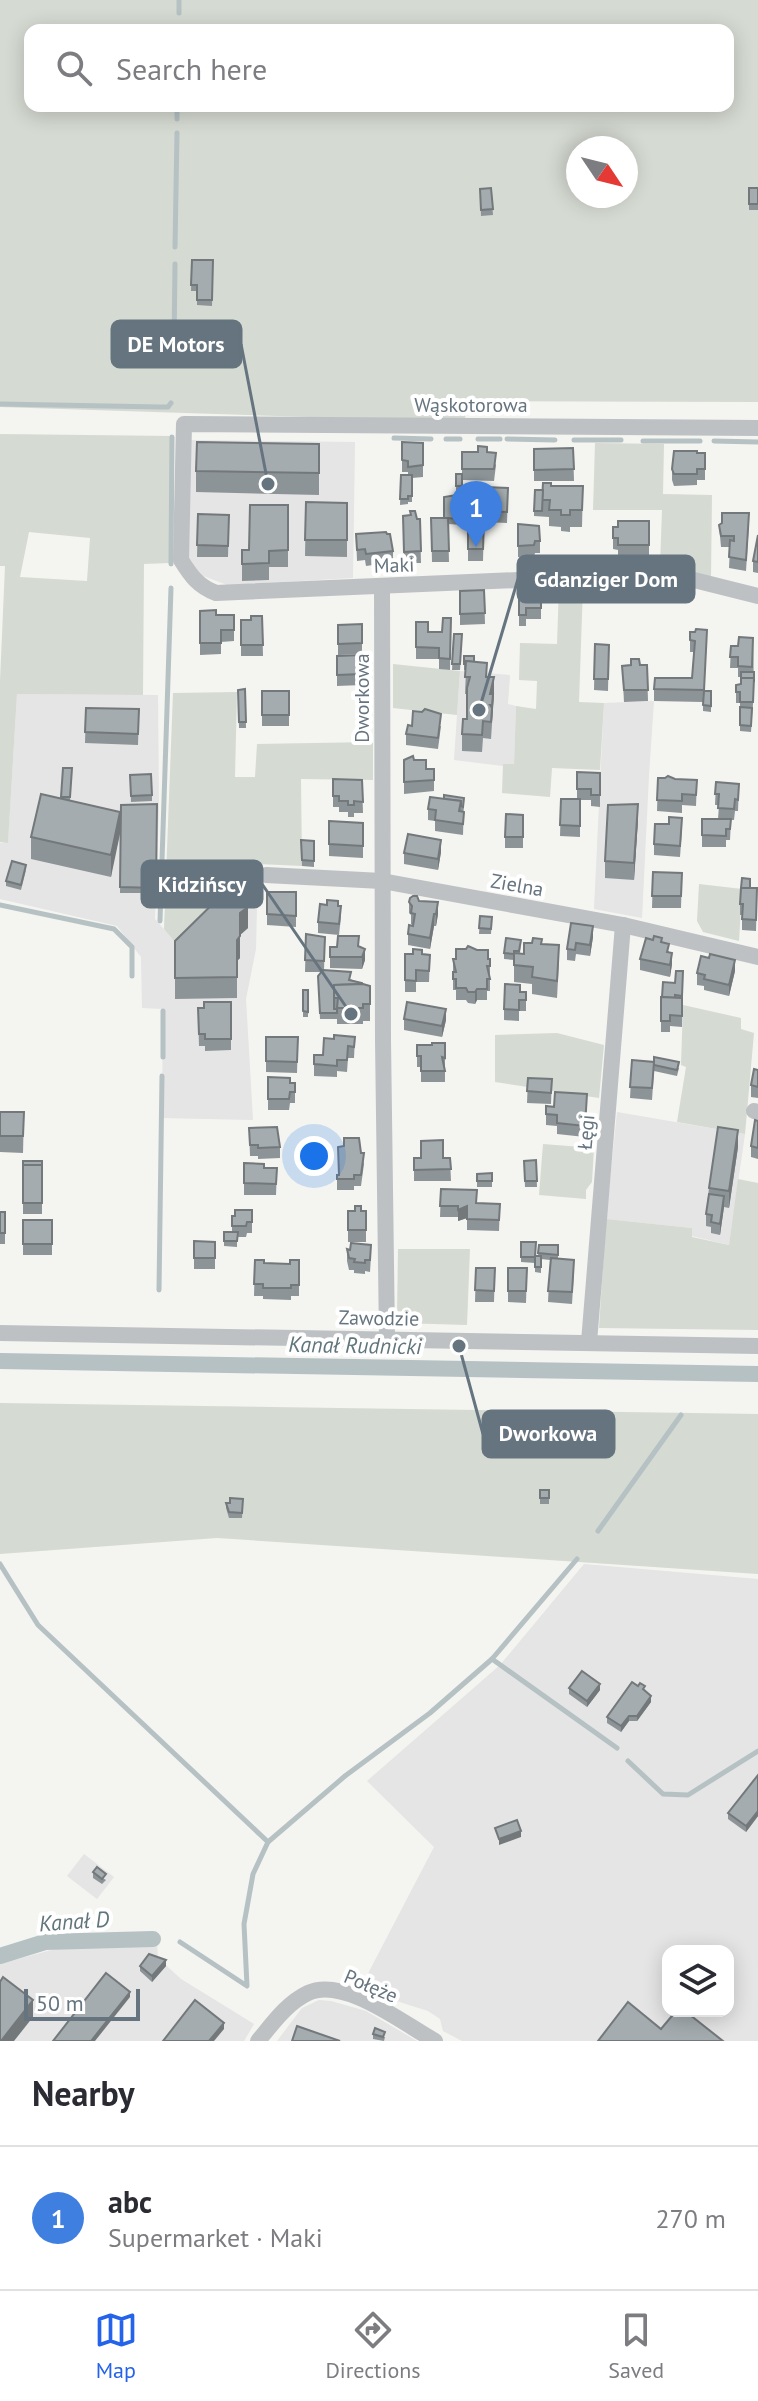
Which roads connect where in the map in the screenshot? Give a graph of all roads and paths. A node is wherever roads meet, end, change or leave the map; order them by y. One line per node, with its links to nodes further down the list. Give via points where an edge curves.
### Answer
1 (184, 424): 2 (street, Wąskotorowa); 3 (street, Maki, via 181,560 202,588 216,593)
2 (758, 428)
3 (382, 586): 4 (street, Maki, via 657,574); 6 (street, Dworkowa)
4 (758, 596)
5 (266, 875): 6 (street, Zielna)
6 (382, 881): 7 (street, Zielna); 10 (street, Dworkowa)
7 (623, 925): 8 (street, Zielna); 11 (street, Łęgi)
8 (758, 957)
9 (0, 1333): 10 (street, Zawodzie)
10 (387, 1338): 11 (street, Zawodzie)
11 (589, 1342): 12 (street, Zawodzie)
12 (758, 1346)
13 (258, 2041): 14 (street, Połęże, via 285,2008 309,1993 332,1989 358,1997)
14 (435, 2041)

